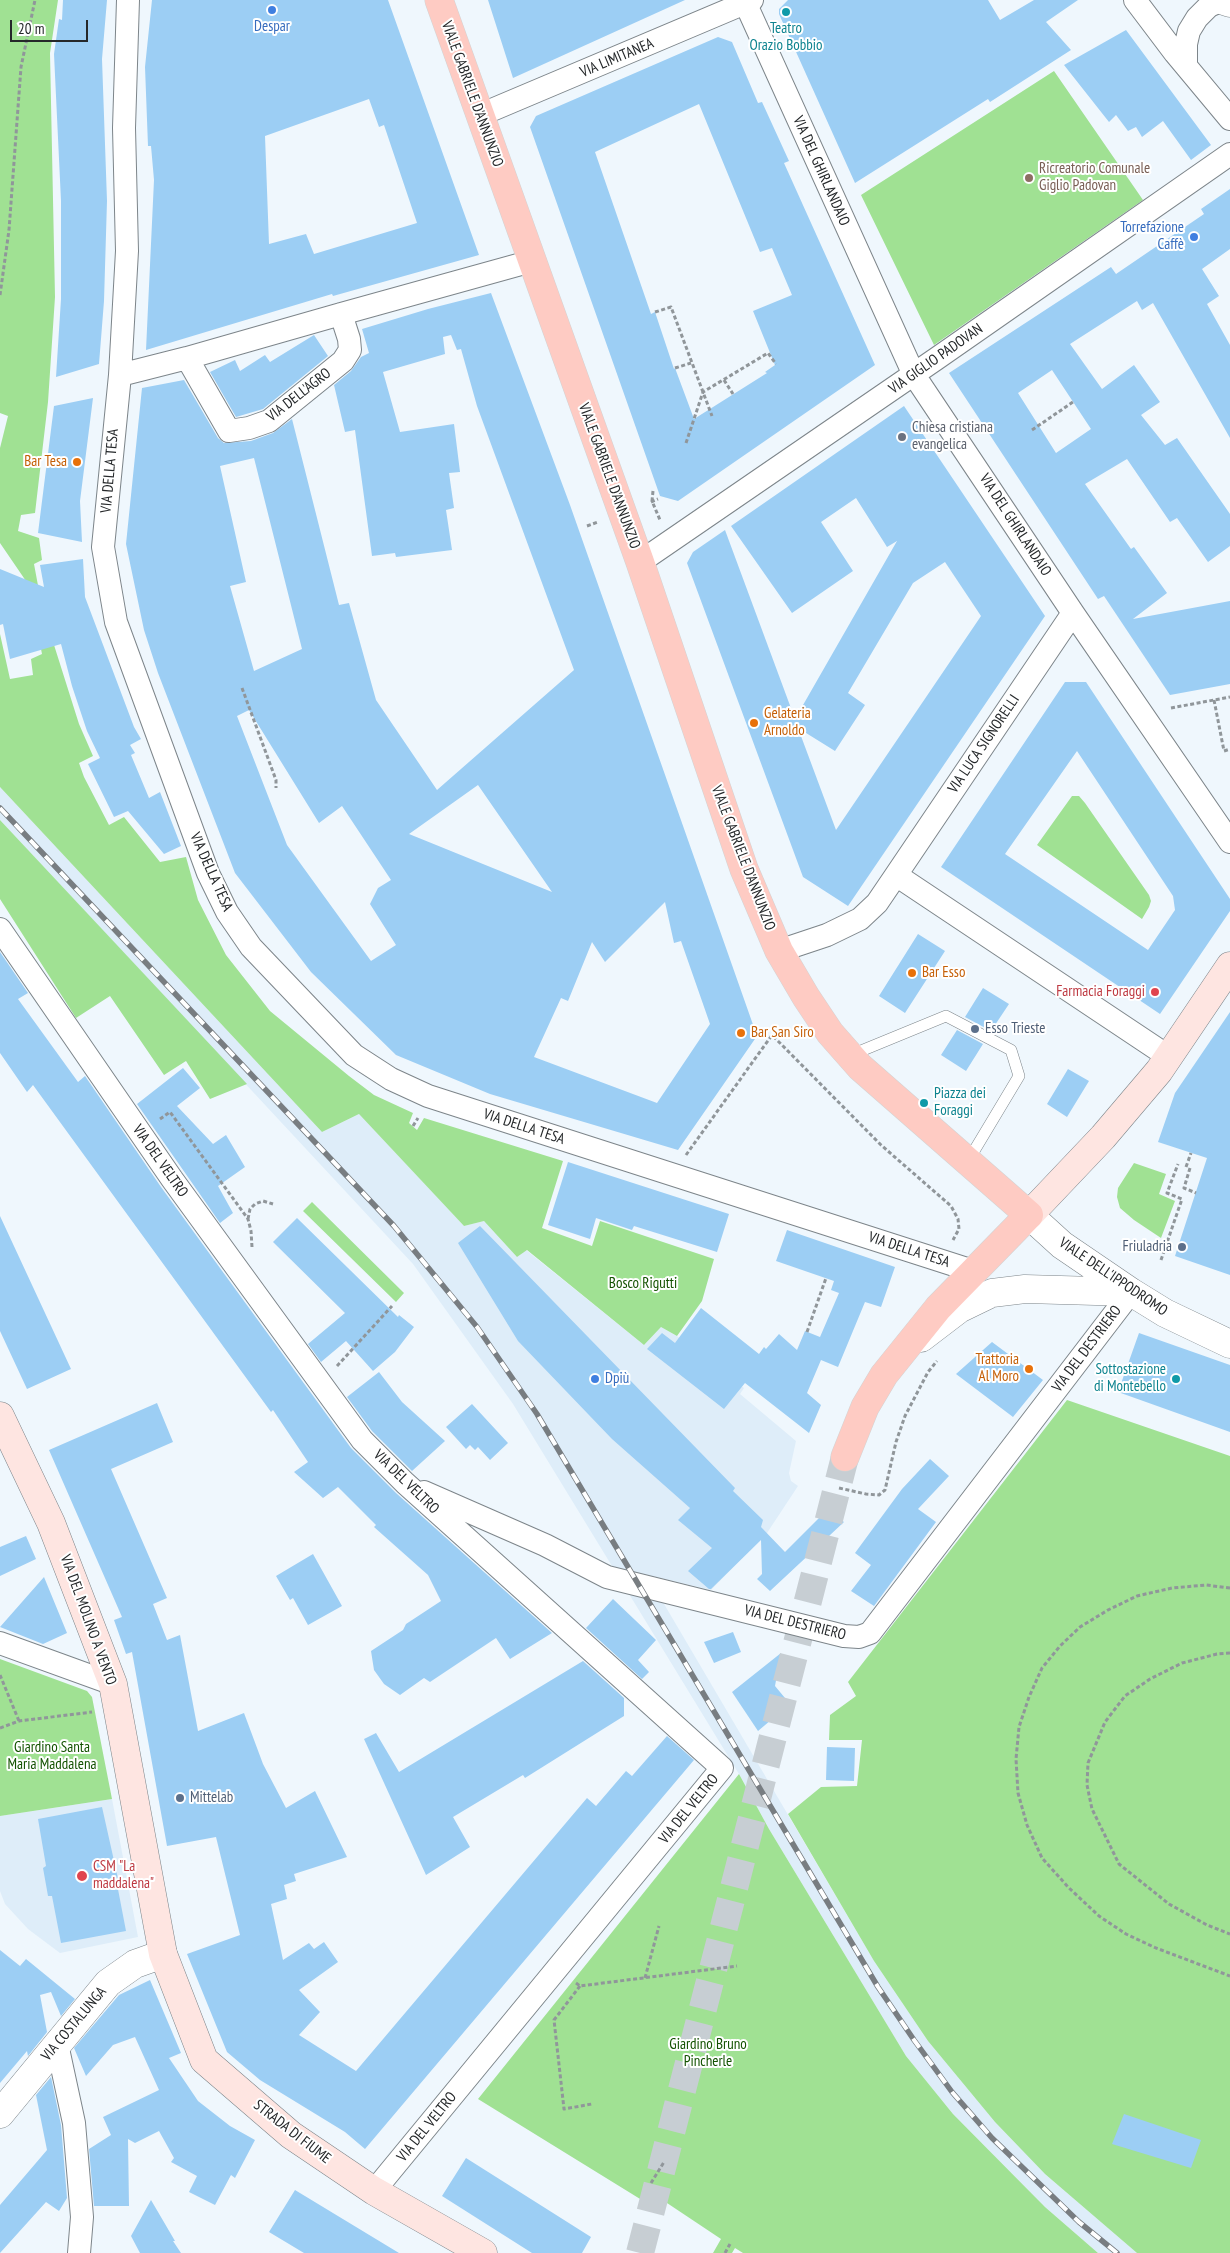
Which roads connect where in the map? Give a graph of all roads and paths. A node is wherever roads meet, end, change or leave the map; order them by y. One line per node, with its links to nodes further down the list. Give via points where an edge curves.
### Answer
1 (35, 0): 13 (path, via 21,66 9,230)
2 (128, 0): 20 (street, VIA DELLA TESA, via 124,128 127,251)
3 (439, 0): 9 (main road, VIALE GABRIELE D'ANNUNZIO)
4 (1135, 0): 8 (street)
5 (1221, 0): 7 (street); 8 (street, via 1209,6 1189,31)
6 (747, 1): 9 (street, VIA LIMITANEA); 21 (street, VIA DEL GHIRLANDAIO)
7 (1230, 3)
8 (1186, 66): 10 (street)
9 (480, 115): 12 (main road, VIALE GABRIELE D'ANNUNZIO)
10 (1230, 119)
11 (1230, 154): 21 (street, VIA GIGLIO PADOVAN)
12 (532, 261): 15 (street); 29 (main road, VIALE GABRIELE D'ANNUNZIO)
13 (0, 295)
14 (655, 312): 17 (path, via 671,307)
15 (341, 314): 16 (street); 16 (street, VIA DELL'AGRO, via 350,350 343,361 284,411 250,428 229,431)
16 (187, 358): 20 (street)
17 (692, 363): 19 (path); 23 (path)
18 (776, 364): 22 (path, via 768,353)
19 (675, 368)
20 (120, 375): 56 (street, VIA DELLA TESA, via 103,547 116,622 208,874 226,912 251,947 347,1048 391,1079 428,1096)
21 (914, 375): 29 (street, VIA GIGLIO PADOVAN); 30 (street, VIA DEL GHIRLANDAIO)
22 (724, 380): 23 (path); 24 (path)
23 (703, 392): 26 (path); 28 (path)
24 (733, 394)
25 (1073, 402): 27 (path)
26 (712, 416)
27 (1032, 430)
28 (686, 443)
29 (640, 562): 40 (main road, VIALE GABRIELE D'ANNUNZIO, via 744,869)
30 (1073, 613): 37 (street, VIA DEL GHIRLANDAIO); 38 (street, VIA LUCA SIGNORELLI)
31 (242, 688): 36 (path, via 276,780)
32 (1230, 697): 33 (path)
33 (1214, 700): 34 (path); 35 (path, via 1224,751)
34 (1171, 708)
35 (1230, 750)
36 (276, 788)
37 (1230, 842)
38 (896, 874): 40 (street, via 878,902 860,919 827,935); 43 (street)
39 (0, 929): 44 (street, VIA DEL VELTRO)
40 (779, 951): 42 (main road, via 830,1033)
41 (1230, 966): 43 (main road)
42 (850, 1056): 47 (main road); 47 (lane, via 946,1016 1011,1050 1019,1076)
43 (1169, 1057): 53 (main road, via 1103,1138)
44 (139, 1132): 52 (path, via 170,1112 248,1219 255,1204 263,1201); 64 (street, VIA DEL VELTRO)
45 (1190, 1153): 49 (path)
46 (682, 1160): 54 (path, via 772,1035 880,1144 951,1206 959,1228 954,1239)
47 (968, 1161): 53 (main road)
48 (1178, 1164): 55 (path, via 1167,1193 1182,1199)
49 (1186, 1167)
50 (1190, 1168): 51 (path, via 1184,1188)
51 (1196, 1193)
52 (273, 1204)
53 (1029, 1215): 56 (main road); 58 (street, VIALE DELL'IPPODROMO, via 1062,1245)
54 (947, 1241)
55 (1161, 1260)
56 (973, 1271): 63 (main road, via 938,1308)
57 (826, 1278): 60 (path)
58 (1131, 1292): 61 (street, VIALE DELL'IPPODROMO, via 1165,1313); 63 (street, via 1025,1289 992,1293 959,1309 928,1330); 67 (street, VIA DEL DESTRIERO, via 870,1633 859,1637 844,1636 607,1577 545,1545)
59 (392, 1306): 64 (path)
60 (807, 1332)
61 (1230, 1344)
62 (940, 1357): 68 (path, via 928,1372 905,1416 885,1490 879,1495)
63 (884, 1375): 66 (main road, via 865,1407)
64 (321, 1384): 67 (street, VIA DEL VELTRO, via 362,1440)
65 (0, 1416): 73 (main road, VIA DEL MOLINO A VENTO, via 51,1523)
66 (845, 1457)
67 (405, 1483): 81 (street, VIA DEL VELTRO, via 722,1768)
68 (839, 1488)
69 (1230, 1588): 82 (path, via 1172,1588 1137,1596 1080,1627 1042,1668 1019,1727 1016,1759 1018,1792 1027,1825 1042,1858 1069,1888 1099,1916 1126,1934)
70 (0, 1643): 73 (street)
71 (1230, 1653): 78 (path, via 1182,1663 1125,1696 1104,1722 1088,1762 1087,1785 1092,1809 1119,1864 1169,1904)
72 (0, 1675): 75 (path)
73 (113, 1684): 79 (main road, VIA DEL MOLINO A VENTO)
74 (97, 1711): 75 (path)
75 (19, 1721): 76 (path)
76 (0, 1728)
77 (659, 1926): 83 (path)
78 (1230, 1934)
79 (163, 1954): 85 (street, VIA COSTALUNGA, via 135,1964 108,1983); 90 (main road, STRADA DI FIUME, via 204,2060 291,2135)
80 (737, 1966): 83 (path)
81 (557, 1969): 84 (path); 90 (street, VIA DEL VELTRO)
82 (1230, 1976)
83 (645, 1978): 84 (path)
84 (580, 1986): 86 (path, via 554,2020 564,2108)
85 (57, 2044): 87 (street, VIA COSTALUNGA); 92 (street, via 74,2122 82,2217)
86 (592, 2104)
87 (0, 2114)
88 (664, 2162): 89 (path)
89 (651, 2183)
90 (374, 2192): 93 (main road, STRADA DI FIUME)
91 (730, 2244): 94 (path)
92 (80, 2253)
93 (484, 2253)
94 (725, 2253)

